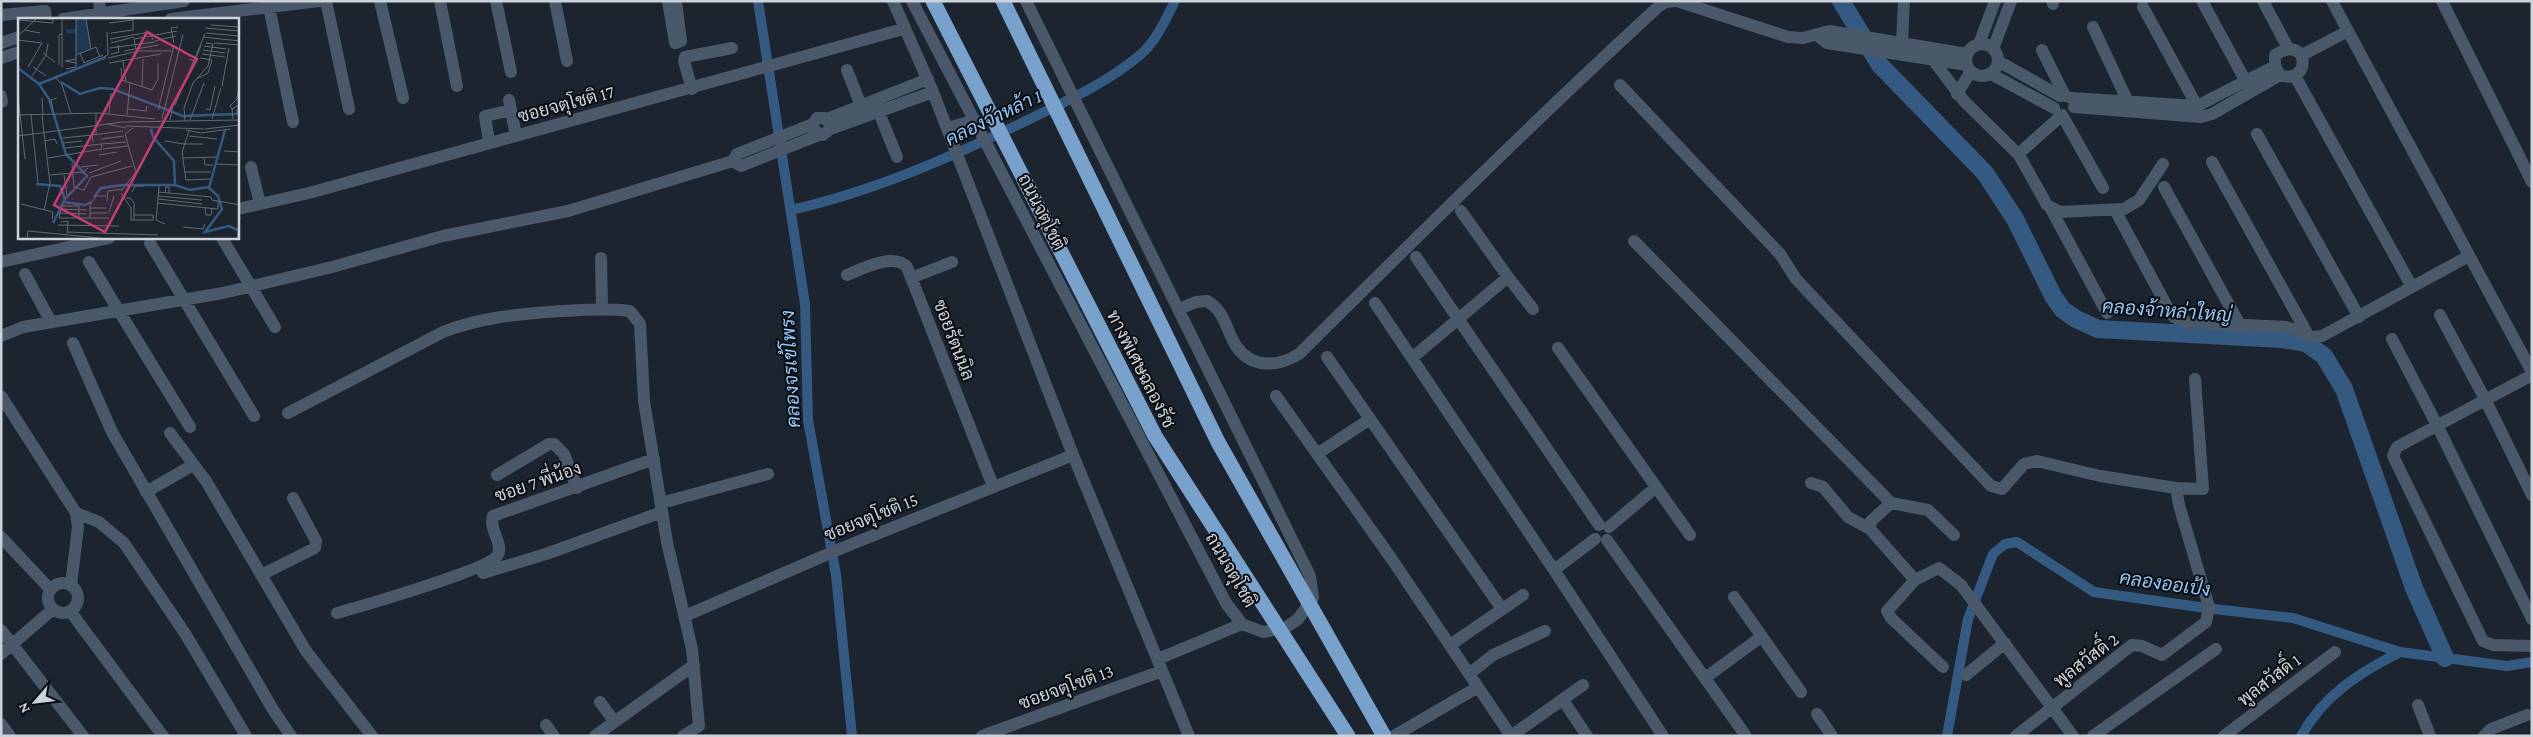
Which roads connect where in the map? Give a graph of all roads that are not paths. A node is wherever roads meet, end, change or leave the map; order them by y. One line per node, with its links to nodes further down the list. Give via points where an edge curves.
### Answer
1 (184, 1): 23 (street)
2 (319, 1): 24 (street)
3 (326, 1): 67 (street)
4 (380, 1): 62 (street)
5 (440, 1): 57 (street)
6 (496, 1): 52 (street)
7 (555, 1): 48 (street)
8 (668, 1): 9 (street, via 675,43 681,41)
9 (676, 1)
10 (892, 1): 33 (street)
11 (912, 1): 70 (street, ถนนจตุโชติ)
12 (933, 1): 212 (highway, ทางพิเศษฉลองรัช, via 1171,465)
13 (1003, 1): 213 (highway, ทางพิเศษฉลองรัช, via 1218,442)
14 (1026, 1): 109 (street, ถนนจตุโชติ)
15 (1676, 1): 36 (street, via 1788,36); 109 (street, via 1658,6 1291,359 1274,365 1250,358 1235,345 1220,312 1207,301)
16 (1904, 1): 37 (street)
17 (1995, 1): 39 (street)
18 (2012, 1): 44 (street)
19 (2202, 1): 58 (street)
20 (2262, 1): 41 (street)
21 (2332, 1): 34 (street)
22 (2442, 1): 82 (street)
23 (157, 3): 27 (street)
24 (269, 7): 28 (street); 71 (street)
25 (2143, 7): 69 (street)
26 (45, 10): 29 (street)
27 (100, 11): 30 (street)
28 (213, 11): 31 (street)
29 (1, 15)
30 (68, 18)
31 (176, 18)
32 (2093, 27): 66 (street)
33 (903, 29): 55 (street); 59 (street, ซอยจตุโชติ 17)
34 (2348, 31): 45 (street); 94 (street)
35 (18, 36): 38 (street)
36 (1824, 36): 37 (street); 47 (street, via 1883,53)
37 (1902, 42): 49 (street)
38 (1, 43)
39 (1979, 44): 44 (street); 49 (street)
40 (732, 48): 59 (street, via 685,57)
41 (2288, 48): 45 (street); 51 (street, via 2275,55)
42 (2042, 50): 63 (street)
43 (18, 52): 46 (street)
44 (1995, 55): 53 (street); 63 (street)
45 (2302, 55): 54 (street, via 2302,67)
46 (1, 58)
47 (1933, 60): 49 (street); 61 (street)
48 (567, 61)
49 (1968, 63): 53 (street, via 1981,76); 61 (street)
50 (847, 70): 64 (street)
51 (2277, 71): 54 (street, via 2289,78); 58 (street)
52 (511, 72)
53 (1991, 74): 68 (street)
54 (2295, 76): 105 (street)
55 (928, 79): 60 (street); 65 (street)
56 (1620, 85): 147 (street, via 1780,254 1796,278 1875,365 1991,486 2002,489 2024,464 2037,461 2100,476)
57 (457, 86)
58 (2249, 87): 69 (street)
59 (692, 89): 75 (street, ซอยจตุโชติ 17)
60 (933, 92): 65 (street); 72 (street)
61 (1957, 94): 87 (street, via 2019,155)
62 (403, 98)
63 (2068, 99): 66 (street); 68 (street, via 2054,103); 68 (street, via 2071,113)
64 (861, 106): 65 (street); 73 (street)
65 (876, 106): 73 (street); 78 (street)
66 (2127, 107): 69 (street)
67 (349, 109)
68 (2058, 112): 77 (street); 83 (street)
69 (2197, 112)
70 (975, 120): 72 (street); 173 (street, ถนนจตุโชติ, via 1226,603)
71 (293, 122)
72 (948, 128): 137 (street)
73 (817, 129): 104 (street, via 758,152 737,154 734,161 568,211 435,238)
74 (2257, 134): 114 (street)
75 (516, 136): 76 (street, ซอยจตุโชติ 17); 76 (street, via 510,105 486,116)
76 (489, 142): 85 (street, ซอยจตุโชติ 17)
77 (2024, 149)
78 (897, 157)
79 (2212, 162): 119 (street)
80 (2163, 164): 88 (street, via 2139,200 2124,209)
81 (250, 167): 85 (street)
82 (2532, 182)
83 (2102, 188)
84 (2164, 188): 117 (street)
85 (260, 204): 86 (street, ซอยจตุโชติ 17)
86 (239, 209)
87 (2051, 209): 88 (street, via 2066,213); 112 (street)
88 (2115, 210): 117 (street, via 2174,317 2186,322)
89 (1461, 211): 102 (street)
90 (104, 239): 97 (street)
91 (223, 239): 104 (street)
92 (1634, 241): 151 (street)
93 (150, 243): 106 (street)
94 (2469, 256): 105 (street); 126 (street)
95 (1416, 257): 115 (street)
96 (601, 258): 108 (street)
97 (1, 262)
98 (89, 262): 111 (street)
99 (952, 262): 103 (street)
100 (25, 274): 116 (street)
101 (847, 275): 103 (street, ซอยรัตนนิล, via 879,262 899,261 907,266)
102 (1508, 277): 110 (street); 115 (street)
103 (911, 278): 144 (street, ซอยรัตนนิล)
104 (250, 287): 106 (street); 118 (street)
105 (2412, 287): 114 (street)
106 (184, 302): 111 (street); 132 (street)
107 (1374, 303): 125 (street)
108 (602, 309): 131 (street, via 511,314 466,322); 139 (street, via 630,311 640,324 644,401)
109 (1180, 309): 173 (street, ถนนจตุโชติ, via 1310,576 1313,598 1298,619 1285,628 1264,632)
110 (1533, 309)
111 (120, 312): 116 (street); 135 (street)
112 (2107, 313)
113 (2440, 315): 130 (street)
114 (2359, 317): 119 (street, via 2322,336)
115 (1460, 319): 125 (street); 155 (street)
116 (51, 322): 120 (street, via 23,327)
117 (2240, 325): 119 (street, via 2287,327)
118 (275, 327)
119 (2308, 335)
120 (1, 336)
121 (2392, 339): 134 (street)
122 (73, 344): 148 (street, via 112,432)
123 (1558, 348): 146 (street)
124 (1327, 357): 133 (street)
125 (1412, 358): 159 (street)
126 (2532, 373): 130 (street)
127 (2194, 379): 147 (street, via 2203,489)
128 (1, 396): 153 (street)
129 (1276, 396): 138 (street)
130 (2485, 400): 134 (street); 149 (street)
131 (288, 414)
132 (254, 416)
133 (1370, 419): 138 (street); 168 (street)
134 (2437, 425): 172 (street); 180 (street, via 2397,447 2394,460 2483,641 2493,645)
135 (190, 427)
136 (170, 433): 140 (street)
137 (1073, 454): 144 (street, ซอยจตุโชติ 15); 185 (street)
138 (1317, 454): 179 (street)
139 (654, 459): 145 (street, ซอย 7 พี่น้อง); 152 (street)
140 (194, 465): 148 (street); 161 (street)
141 (768, 474): 152 (street)
142 (497, 475): 145 (street, via 554,444 564,454)
143 (1811, 483): 154 (street, via 1823,487 1848,517)
144 (993, 486): 171 (street, ซอยจตุโชติ 15)
145 (577, 488): 170 (street, ซอย 7 พี่น้อง, via 493,516 491,522 500,549 493,560 463,573)
146 (1655, 488): 155 (street); 156 (street)
147 (2176, 488): 196 (street, พูลสวัสดิ์ 2, via 2209,607 2206,622 2162,655 2132,645)
148 (146, 492): 206 (street, via 267,701)
149 (2532, 495)
150 (293, 498): 161 (street, via 316,541 314,548)
151 (1890, 503): 154 (street, via 1871,521); 157 (street, via 1928,510)
152 (661, 508): 160 (street, via 546,554); 171 (street)
153 (76, 513): 163 (street, via 78,527); 205 (street, via 99,522 124,543 186,635)
154 (1870, 529): 162 (street)
155 (1602, 533): 159 (street); 189 (street)
156 (1690, 535)
157 (1954, 535)
158 (1, 537): 164 (street)
159 (1554, 570): 217 (street)
160 (483, 573)
161 (262, 575): 207 (street, via 306,651)
162 (1915, 580): 177 (street, via 1939,568 1961,585); 186 (street, via 1888,609 1888,613)
163 (71, 585): 164 (street, via 57,584); 169 (street, via 78,598)
164 (50, 589): 167 (street, via 47,598)
165 (1523, 595): 168 (street)
166 (1734, 597): 176 (street)
167 (53, 609): 169 (street, via 61,613); 178 (street)
168 (1502, 609): 179 (street)
169 (70, 611): 204 (street)
170 (337, 613)
171 (684, 616): 184 (street)
172 (2532, 619)
173 (1242, 624): 185 (street, ซอยจตุโชติ 13)
174 (1, 630): 178 (street)
175 (1545, 631): 187 (street, via 1493,655)
176 (1761, 637): 189 (street); 192 (street)
177 (2005, 643): 188 (street); 196 (street)
178 (12, 644): 183 (street); 203 (street)
179 (1450, 645): 187 (street)
180 (2532, 646)
181 (2216, 649): 221 (street)
182 (2335, 652): 222 (street, พูลสวัสดิ์ 1)
183 (1, 654)
184 (694, 665): 199 (street); 209 (street, via 699,726)
185 (1160, 665): 210 (street, ซอยจตุโชติ 13); 211 (street)
186 (1943, 667)
187 (1469, 674): 191 (street)
188 (1966, 675)
189 (1705, 678): 218 (street)
190 (1583, 685): 193 (street)
191 (1478, 687): 214 (street); 215 (street)
192 (1801, 692)
193 (1563, 700): 215 (street); 216 (street)
194 (600, 702): 199 (street)
195 (2418, 705): 223 (street)
196 (2052, 707): 219 (street, พูลสวัสดิ์ 2); 220 (street)
197 (1817, 714): 201 (street)
198 (2526, 715): 224 (street, via 2491,728)
199 (614, 721): 208 (street)
200 (1, 724): 202 (street)
201 (1830, 735)
202 (10, 736)
203 (83, 736)
204 (163, 736)
205 (246, 736)
206 (291, 736)
207 (372, 736)
208 (595, 736)
209 (682, 736)
210 (982, 736)
211 (1189, 736)
212 (1348, 736)
213 (1384, 736)
214 (1394, 736)
215 (1511, 736)
216 (1587, 736)
217 (1663, 736)
218 (1746, 736)
219 (2016, 736)
220 (2073, 736)
221 (2094, 736)
222 (2224, 736)
223 (2430, 736)
224 (2484, 736)

